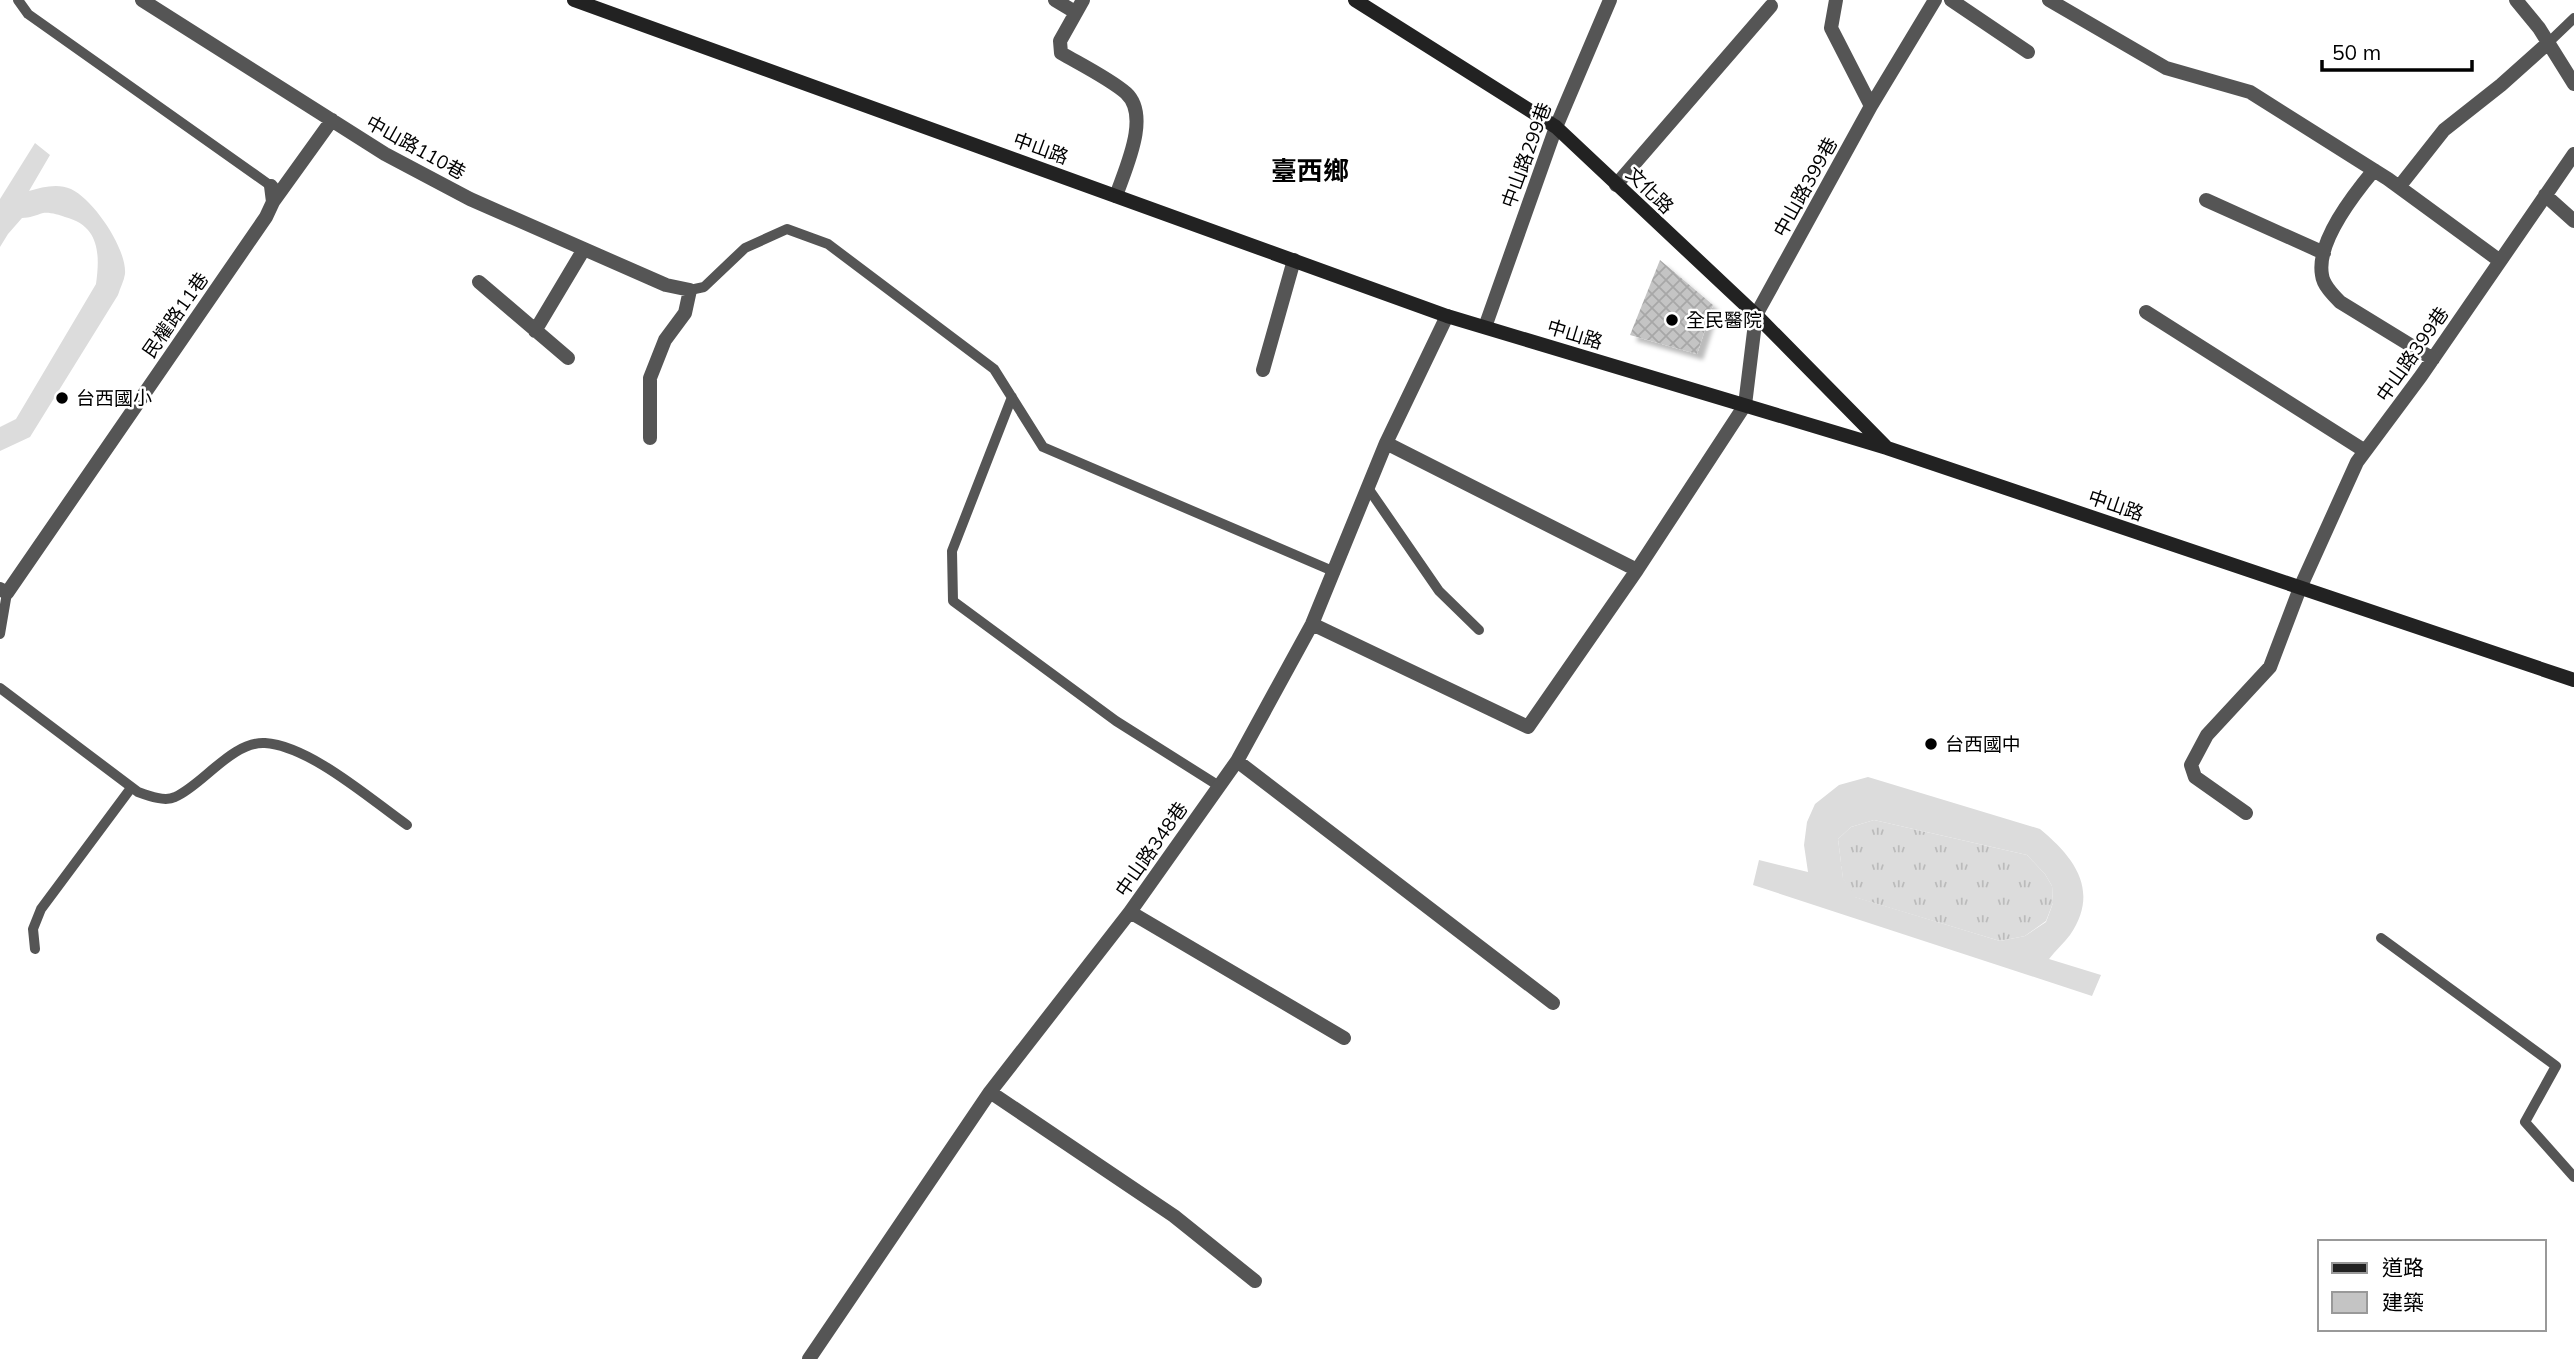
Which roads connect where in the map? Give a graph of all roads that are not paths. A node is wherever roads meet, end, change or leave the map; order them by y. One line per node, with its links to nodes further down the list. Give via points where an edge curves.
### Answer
1 (18, 0): 25 (lane, via 29,14)
2 (142, 0): 19 (street, 中山路110巷)
3 (1055, 0): 12 (street)
4 (1354, 0): 20 (main road, 文化路)
5 (1610, 0): 20 (street, 中山路299巷)
6 (1836, 0): 18 (street, via 1831,28)
7 (1936, 0): 18 (street, 中山路399巷)
8 (1951, 0): 16 (street)
9 (2049, 0): 22 (street, via 2166,68 2249,92)
10 (2516, 0): 15 (street)
11 (577, 1): 27 (main road, 中山路)
12 (1079, 6): 27 (street, via 1059,41 1061,53 1128,94 1138,115 1136,136)
13 (1771, 6): 24 (street)
14 (2574, 18): 15 (lane)
15 (2548, 43): 17 (street); 23 (street, via 2444,130)
16 (2028, 51)
17 (2574, 84)
18 (1871, 106): 38 (street, 中山路399巷)
19 (332, 120): 29 (street, 民權路11巷); 31 (street, 中山路110巷, via 470,199)
20 (1556, 127): 24 (main road, 文化路); 40 (street, 中山路299巷)
21 (2574, 154): 26 (street, 中山路399巷)
22 (2374, 170): 23 (street); 32 (street, via 2336,222)
23 (2393, 183): 34 (street)
24 (1616, 185): 38 (main road, 文化路)
25 (271, 186): 29 (street)
26 (2546, 195): 30 (street); 34 (street, 中山路399巷)
27 (1116, 196): 33 (main road, 中山路)
28 (2206, 200): 32 (street)
29 (274, 202): 55 (street, 民權路11巷)
30 (2574, 221)
31 (584, 249): 36 (street, 中山路110巷, via 666,285); 41 (street)
32 (2324, 253): 43 (street, via 2322,275 2340,302)
33 (1294, 260): 39 (main road, 中山路); 44 (street)
34 (2500, 261): 43 (street, 中山路399巷)
35 (479, 282): 41 (street)
36 (690, 290): 45 (lane, via 704,287 745,248 787,229 807,235 828,244 994,369); 47 (street, via 685,313 665,340 650,378)
37 (2146, 312): 50 (street)
38 (1756, 314): 46 (street, 中山路399巷); 49 (main road, 文化路)
39 (1447, 316): 40 (main road, 中山路); 48 (street, 中山路348巷)
40 (1485, 327): 46 (main road, 中山路)
41 (535, 331): 42 (street)
42 (568, 358)
43 (2433, 359): 50 (street, 中山路399巷)
44 (1264, 370)
45 (1012, 397): 53 (lane, via 1044,447); 62 (lane, via 952,551 953,601 1116,720)
46 (1745, 405): 49 (main road, 中山路); 52 (street)
47 (650, 438)
48 (1386, 443): 51 (street, 中山路348巷); 52 (street)
49 (1887, 448): 54 (main road, 中山路)
50 (2365, 451): 54 (street, 中山路399巷)
51 (1368, 488): 53 (street, 中山路348巷); 57 (lane, via 1439,591)
52 (1637, 570): 56 (street, via 1528,727)
53 (1335, 572): 56 (street, 中山路348巷)
54 (2300, 588): 59 (main road, 中山路); 64 (street, 中山路399巷, via 2270,667 2207,735 2190,765 2195,777)
55 (3, 591): 58 (lane)
56 (1312, 624): 61 (street, 中山路348巷)
57 (1479, 630)
58 (0, 634)
59 (2574, 680)
60 (0, 688): 63 (lane)
61 (1237, 761): 62 (street, 中山路348巷); 69 (street)
62 (1219, 786): 66 (street, 中山路348巷)
63 (131, 788): 65 (lane, via 173,799 251,743 267,743 307,755); 68 (lane, via 41,909 33,929)
64 (2246, 813)
65 (407, 825)
66 (1130, 912): 70 (street); 71 (street, 中山路348巷)
67 (2381, 938): 72 (lane, via 2556,1066 2525,1122)
68 (35, 950)
69 (1553, 1003)
70 (1344, 1038)
71 (990, 1092): 73 (street, via 1174,1216); 74 (street, 中山路348巷)
72 (2574, 1177)
73 (1255, 1281)
74 (809, 1359)

